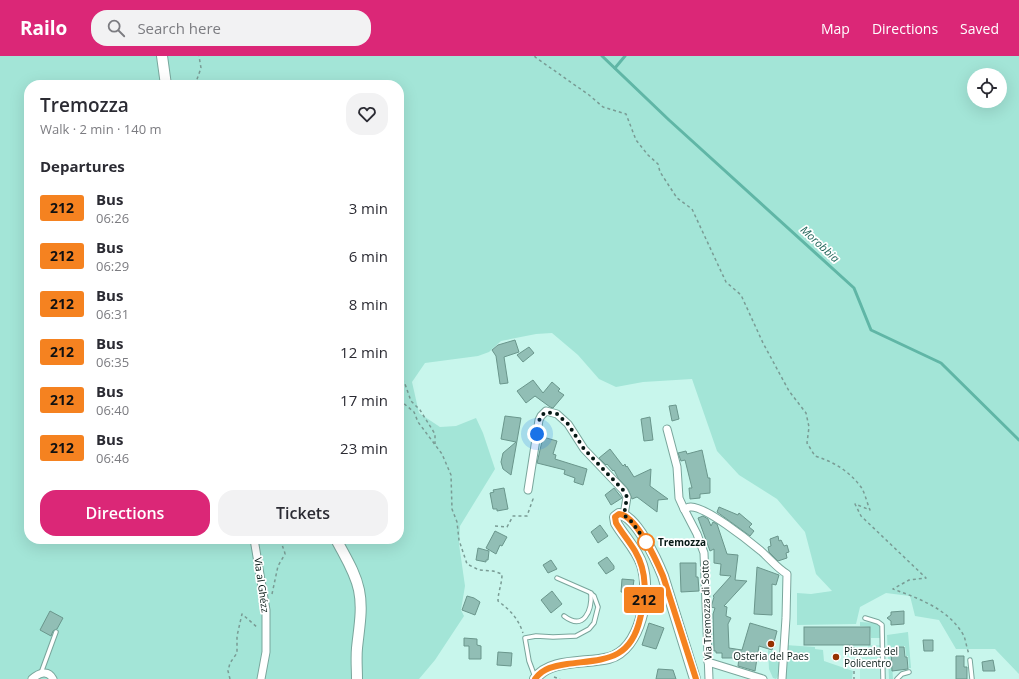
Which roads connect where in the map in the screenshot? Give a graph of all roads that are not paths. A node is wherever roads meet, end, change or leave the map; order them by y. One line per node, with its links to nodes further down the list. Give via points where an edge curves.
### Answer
1 (162, 56): 2 (street)
2 (165, 80)
3 (667, 429): 5 (street, Via Tremozza di Sotto)
4 (528, 490): 6 (street, via 539,420 546,412 553,412 568,424 584,449 624,491 627,497)
5 (684, 509): 15 (street, Via Tremozza di Sotto, via 698,534 704,553); 26 (street, via 698,509 715,517 787,574)
6 (624, 515): 22 (street, via 617,515 615,520 638,556 644,576 642,608 634,636 626,648 614,656 550,667 539,673); 23 (street, via 643,538 660,570)
7 (255, 544): 20 (street, Via al Ghézz, via 266,610 266,652)
8 (339, 544): 21 (street, via 353,571 361,599 356,658)
9 (557, 578): 10 (lane)
10 (591, 593): 11 (lane, via 587,616 576,622); 22 (lane, via 598,604 590,629 570,637 525,638)
11 (564, 616)
12 (865, 618): 27 (lane, via 882,625)
13 (56, 632): 17 (lane)
14 (970, 660): 29 (lane)
15 (708, 662): 24 (street, Via Tremozza di Sotto); 25 (street)
16 (909, 672): 28 (lane)
17 (41, 673): 18 (street); 19 (street)
18 (52, 677)
19 (32, 679)
20 (261, 679)
21 (357, 679)
22 (535, 679)
23 (696, 679)
24 (709, 679)
25 (763, 679)
26 (782, 679)
27 (883, 679)
28 (897, 679)
29 (972, 679)

